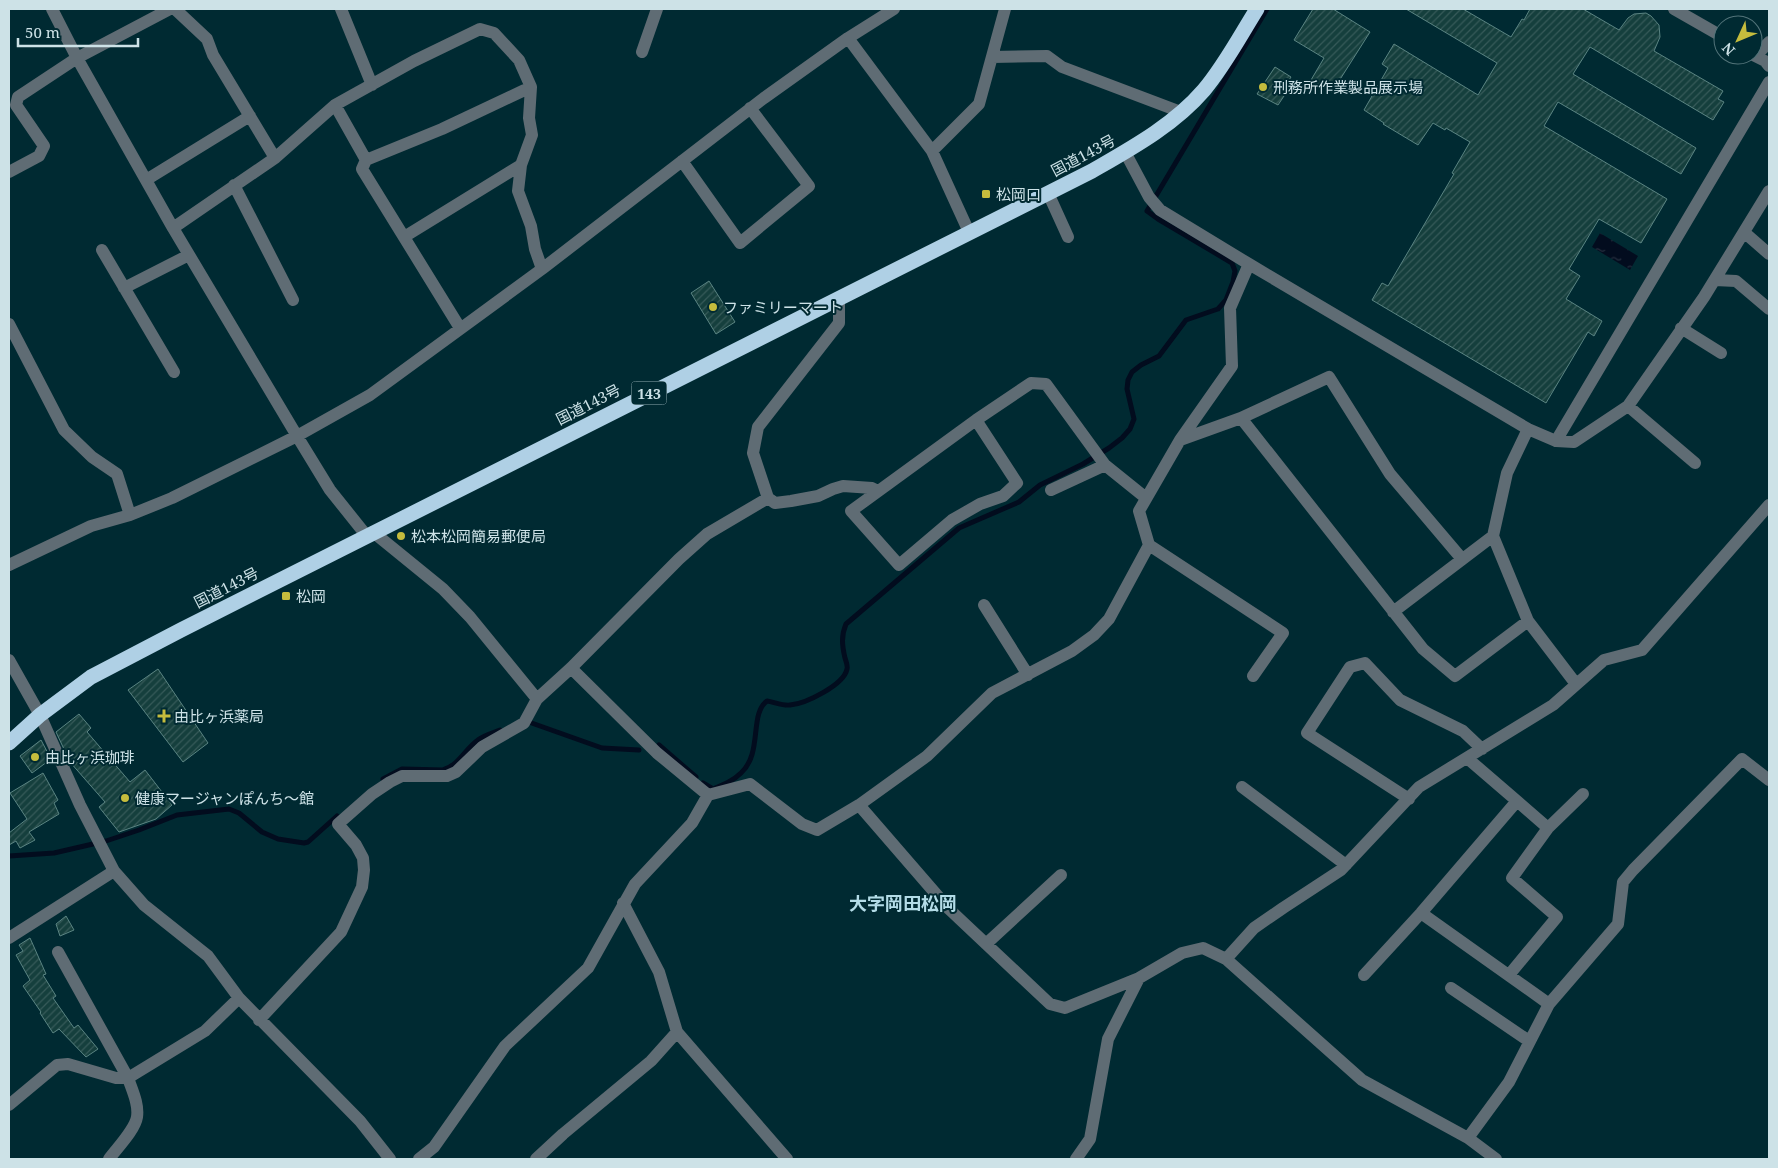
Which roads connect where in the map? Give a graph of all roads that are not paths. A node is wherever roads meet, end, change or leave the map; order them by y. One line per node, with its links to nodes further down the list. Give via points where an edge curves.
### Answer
1 (52, 9): 14 (street)
2 (170, 9): 14 (street)
3 (175, 9): 21 (street, via 207,39 213,55)
4 (341, 9): 16 (street)
5 (657, 9): 12 (street)
6 (894, 9): 11 (street)
7 (1005, 9): 13 (street)
8 (1257, 9): 20 (highway, 国道143号 / 143, via 1204,90)
9 (1674, 9): 10 (street)
10 (1713, 31)
11 (848, 38): 19 (street); 22 (street)
12 (642, 52)
13 (992, 57): 20 (street, via 1047,56 1062,67); 22 (street, via 979,104)
14 (77, 58): 28 (street, via 18,97 16,105 44,146 39,156); 29 (street)
15 (1769, 82): 59 (street)
16 (372, 85): 17 (street, via 480,29 494,33 519,60); 18 (street)
17 (531, 86): 25 (street, via 442,130); 27 (street, via 529,118 532,135)
18 (335, 105): 24 (street); 25 (street)
19 (750, 108): 26 (street); 26 (street, via 809,186 740,243)
20 (1181, 112): 23 (highway, 国道143号 / 143)
21 (250, 116): 24 (street); 29 (street)
22 (932, 151): 34 (street)
23 (1125, 152): 32 (highway, 国道143号 / 143); 41 (street, via 1149,197 1160,210)
24 (275, 158): 30 (street)
25 (366, 160): 36 (street, via 362,169)
26 (682, 161): 42 (street)
27 (521, 165): 36 (street); 42 (street, via 518,191)
28 (9, 172)
29 (146, 180): 33 (street)
30 (234, 185): 33 (street); 46 (street)
31 (1769, 191): 35 (street)
32 (1048, 193): 34 (highway, 国道143号 / 143); 37 (street)
33 (173, 228): 40 (street)
34 (968, 232): 45 (highway, 国道143号 / 143)
35 (1745, 233): 39 (street); 43 (street)
36 (404, 237): 49 (street)
37 (1068, 237)
38 (102, 250): 44 (street)
39 (1769, 254)
40 (189, 255): 44 (street); 57 (street)
41 (1249, 264): 56 (street); 58 (street, via 1230,308 1232,366)
42 (542, 269): 49 (street)
43 (1715, 280): 47 (street, via 1736,281); 50 (street)
44 (124, 288): 52 (street)
45 (839, 298): 64 (street, via 839,323 758,427 753,454); 68 (highway, 国道143号 / 143)
46 (293, 300)
47 (1769, 309)
48 (9, 324): 67 (street, via 64,430 117,474)
49 (460, 328): 57 (street, via 370,395)
50 (1682, 328): 51 (street); 53 (street)
51 (1721, 352)
52 (174, 372)
53 (1628, 406): 59 (street, via 1574,442); 61 (street)
54 (1241, 418): 58 (street); 71 (street, via 1329,377 1390,474); 74 (street)
55 (976, 420): 60 (street, via 1032,383 1046,384); 63 (street); 63 (street, via 1017,483 1003,496 980,504 952,520 899,565 851,511)
56 (1528, 429): 59 (street); 69 (street, via 1507,474)
57 (297, 436): 67 (street); 68 (street, via 330,490)
58 (1180, 440): 65 (street)
59 (1556, 441)
60 (1101, 459): 62 (street); 65 (street)
61 (1695, 464)
62 (1051, 490)
63 (878, 491): 64 (street, via 844,486 818,496 791,501 776,503)
64 (768, 498): 77 (street, via 707,534)
65 (1146, 498): 70 (street, via 1140,511)
66 (1769, 505): 80 (street, via 1642,650 1604,660)
67 (130, 516): 72 (street, via 91,526)
68 (370, 533): 81 (street, via 443,590 470,617); 82 (highway, 国道143号 / 143, via 91,678)
69 (1493, 536): 71 (street); 75 (street)
70 (1150, 545): 78 (street, via 1109,620 1072,651); 79 (street, via 1283,633)
71 (1462, 559): 74 (street)
72 (9, 565)
73 (984, 605): 78 (street)
74 (1393, 612): 75 (street, via 1423,649 1455,676)
75 (1528, 621): 80 (street)
76 (9, 660): 82 (street)
77 (571, 668): 81 (street); 89 (street, via 657,753)
78 (1028, 675): 92 (street, via 992,693 927,756)
79 (1253, 676)
80 (1576, 684): 84 (street, via 1553,705)
81 (537, 699): 109 (street, via 526,720 482,748 456,772 447,776 402,776 372,794 338,824 363,858 362,886 341,932)
82 (40, 715): 83 (highway, 国道143号 / 143); 95 (street)
83 (9, 743)
84 (1482, 748): 85 (street); 90 (street, via 1463,730 1400,700 1365,663 1350,667 1307,733)
85 (1467, 758): 90 (street, via 1419,787); 91 (street)
86 (1769, 780): 108 (street, via 1742,759 1623,882 1618,924)
87 (1242, 788): 94 (street)
88 (1583, 794): 93 (street)
89 (708, 795): 92 (street, via 750,784 802,824 817,830); 97 (street, via 692,823 635,884)
90 (1409, 799): 94 (street)
91 (1517, 801): 93 (street); 98 (street)
92 (859, 805): 100 (street, via 949,909)
93 (1548, 828): 103 (street, via 1512,878 1557,917)
94 (1346, 865): 102 (street, via 1254,928)
95 (114, 872): 99 (street); 107 (street, via 144,905 208,956)
96 (1061, 875): 100 (street)
97 (624, 903): 110 (street, via 659,972); 117 (street, via 588,968 505,1046 434,1147)
98 (1421, 914): 103 (street); 104 (street)
99 (9, 938)
100 (986, 944): 105 (street, via 1050,1004 1065,1008)
101 (58, 952): 112 (street)
102 (1226, 959): 105 (street, via 1203,948 1182,953); 114 (street, via 1362,1080)
103 (1509, 975): 108 (street)
104 (1364, 976)
105 (1139, 978): 120 (street, via 1108,1039 1090,1139)
106 (1451, 988): 111 (street)
107 (239, 998): 109 (street); 112 (street, via 205,1030)
108 (1549, 1004): 111 (street)
109 (259, 1020): 116 (street, via 360,1121)
110 (678, 1032): 118 (street, via 651,1062); 119 (street)
111 (1529, 1041): 114 (street, via 1509,1082)
112 (128, 1078): 113 (street, via 116,1078 68,1064 57,1065); 115 (street, via 137,1117)
113 (9, 1106)
114 (1468, 1138): 121 (street)
115 (109, 1159)
116 (390, 1159)
117 (419, 1159)
118 (536, 1159)
119 (787, 1159)
120 (1076, 1159)
121 (1496, 1159)

